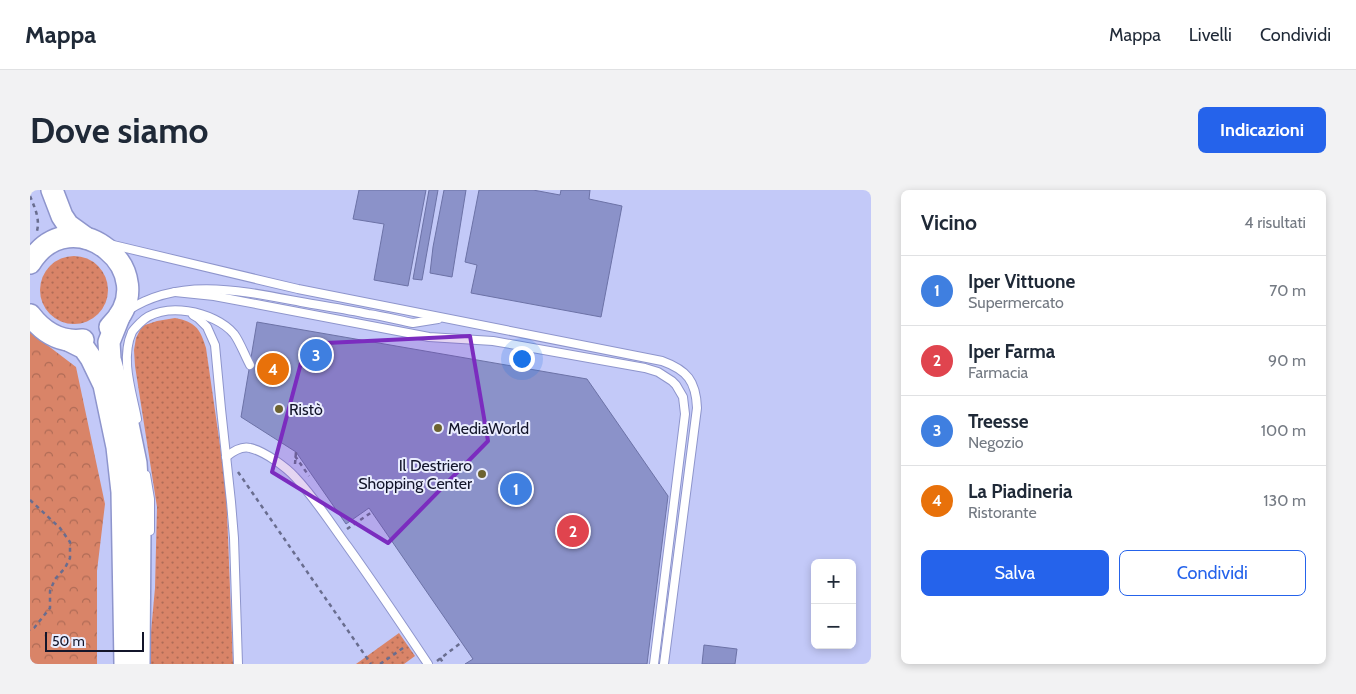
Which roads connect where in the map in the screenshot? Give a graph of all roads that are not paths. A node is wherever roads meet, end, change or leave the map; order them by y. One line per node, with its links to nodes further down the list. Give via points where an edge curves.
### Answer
1 (38, 190): 4 (main road, via 50,223 48,234)
2 (52, 190): 3 (main road, via 68,225)
3 (91, 239): 4 (main road, via 63,238); 8 (main road, via 107,248 123,267 127,292); 9 (lane, via 298,289)
4 (36, 249)
5 (175, 292): 8 (lane, via 148,300); 9 (lane, via 224,289 413,323); 24 (lane, via 214,296 429,338 494,341 612,362 658,372 672,381 683,397 685,414)
6 (182, 310): 11 (lane, via 215,319 234,334); 12 (lane, via 153,314 133,331 126,366); 13 (lane, via 208,327 215,345)
7 (30, 315): 10 (main road, via 46,331)
8 (119, 317): 10 (main road, via 112,326 92,338); 18 (main road, via 108,342 136,463 140,528)
9 (446, 318): 25 (lane, via 662,360 682,371 693,384 697,408)
10 (68, 340): 15 (main road, via 84,348 104,385 117,447)
11 (250, 365)
12 (139, 428)
13 (226, 457): 19 (lane, via 248,448 259,451 294,475); 23 (lane, via 232,502)
14 (144, 463): 16 (lane, via 150,499)
15 (123, 520): 20 (main road, via 115,567); 21 (main road)
16 (150, 542)
17 (147, 603): 18 (lane)
18 (140, 640): 22 (main road)
19 (432, 663)
20 (115, 664)
21 (125, 664)
22 (140, 664)
23 (238, 664)
24 (654, 664)
25 (664, 664)

